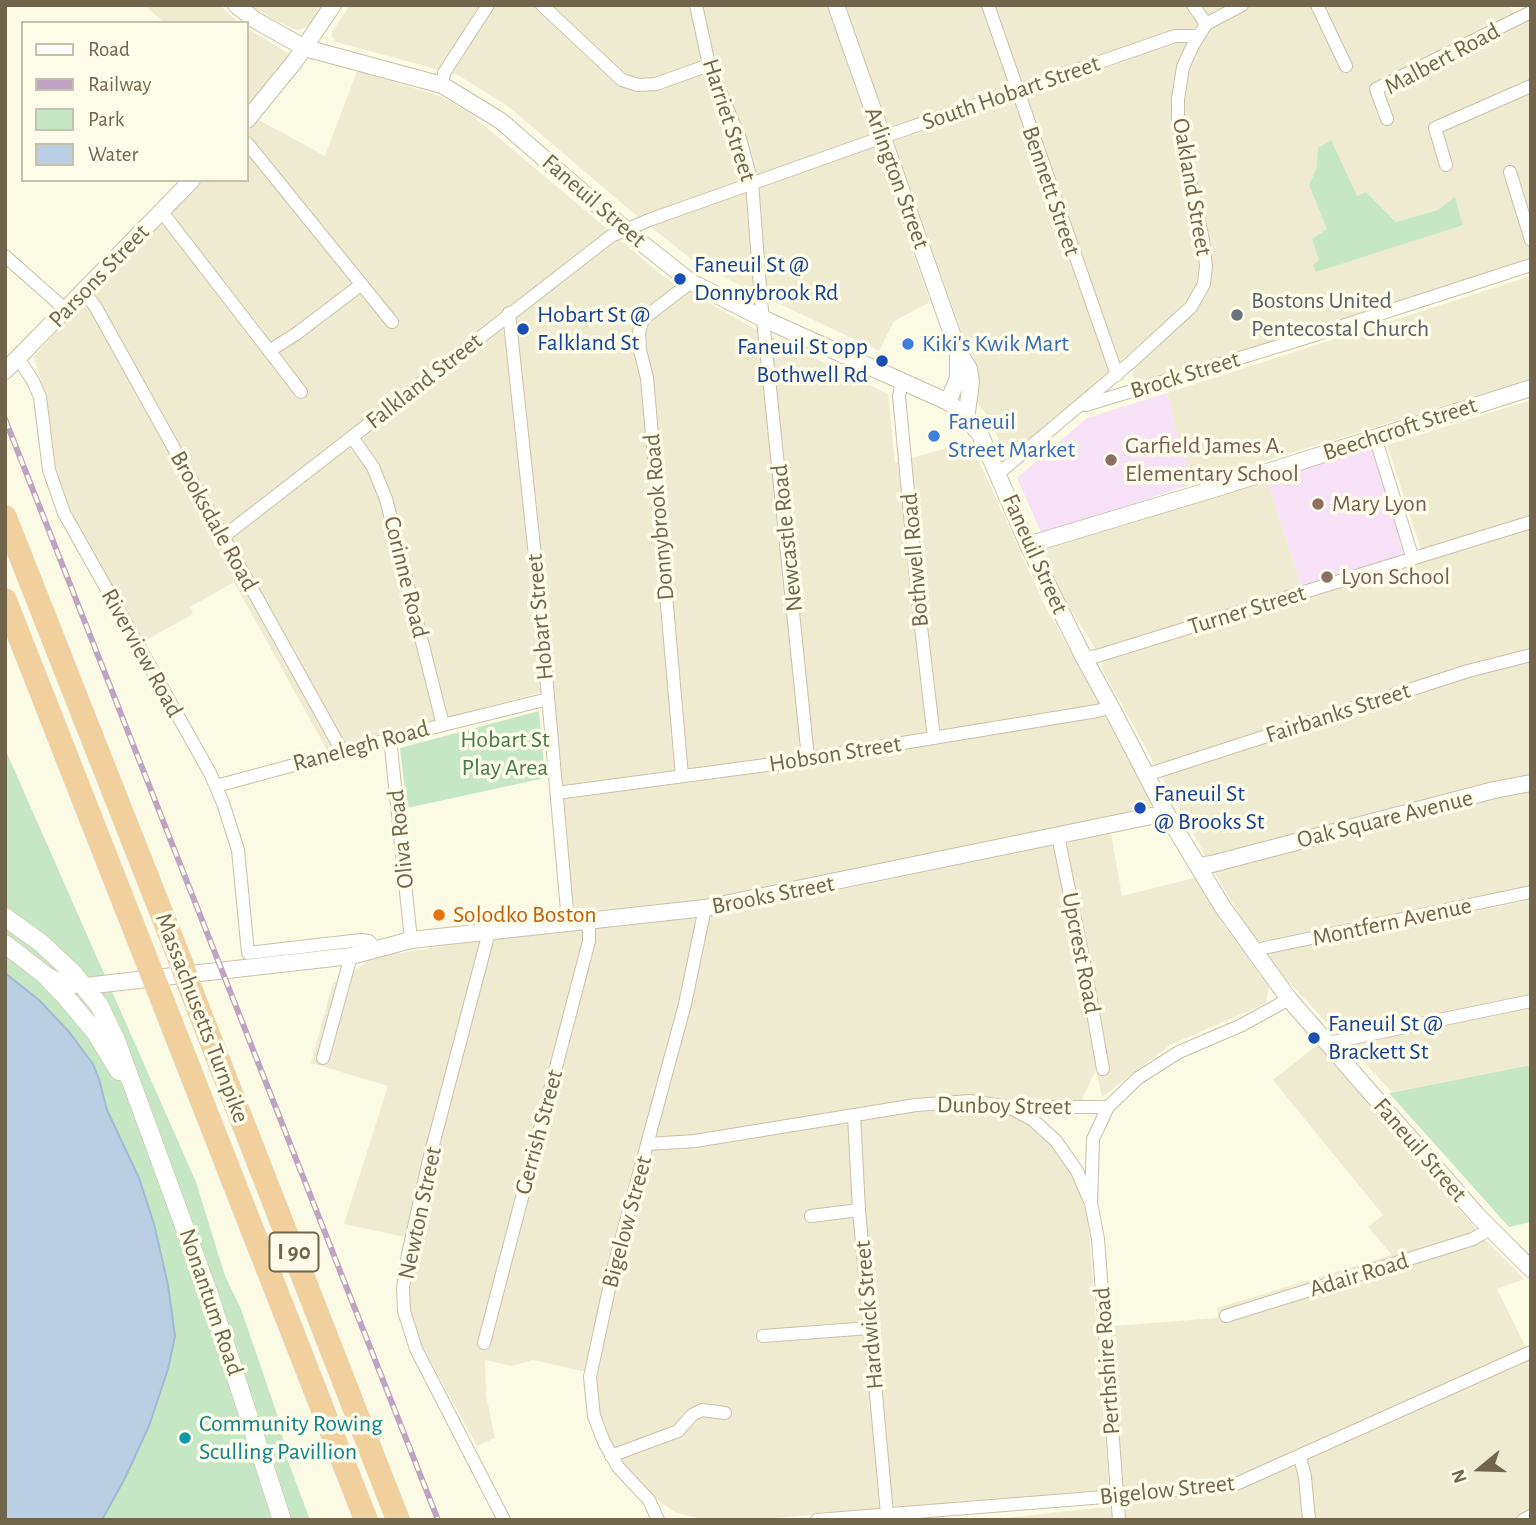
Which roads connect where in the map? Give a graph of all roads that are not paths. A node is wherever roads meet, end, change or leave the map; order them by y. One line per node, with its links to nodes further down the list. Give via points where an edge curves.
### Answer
1 (236, 5): 14 (street, Faneuil Street)
2 (334, 5): 14 (street)
3 (488, 5): 17 (street, via 444,73)
4 (542, 5): 15 (street, via 622,80 656,84)
5 (696, 5): 15 (street, Harriet Street)
6 (835, 5): 22 (street, Arlington Street)
7 (988, 5): 19 (street, Bennett Street)
8 (1193, 5): 12 (street)
9 (1242, 5): 12 (street, Oakland Street)
10 (1317, 5): 16 (street)
11 (1531, 12): 21 (street, Malbert Road, via 1376,89)
12 (1206, 24): 13 (street, Oakland Street)
13 (1198, 36): 19 (street, South Hobart Street, via 1175,36); 44 (street, Oakland Street, via 1183,67 1178,124 1203,240 1204,284 1191,307)
14 (305, 48): 17 (street, Faneuil Street); 20 (street)
15 (709, 65): 27 (street, Harriet Street, via 740,139)
16 (1346, 66)
17 (442, 85): 29 (street, Faneuil Street, via 501,121)
18 (1531, 86): 24 (street, via 1435,128)
19 (1017, 92): 22 (street, South Hobart Street); 44 (street, Bennett Street)
20 (248, 119)
21 (1387, 120)
22 (883, 137): 27 (street, South Hobart Street); 41 (street, Arlington Street)
23 (248, 144): 34 (street)
24 (1446, 165)
25 (1510, 172): 30 (street)
26 (185, 183): 28 (street, Parsons Street)
27 (752, 183): 29 (street, South Hobart Street); 38 (street, Harriet Street)
28 (162, 212): 35 (street, Parsons Street); 40 (street)
29 (628, 229): 33 (street, Faneuil Street); 37 (street, Falkland Street, via 606,239)
30 (1531, 240)
31 (5, 257): 36 (street)
32 (1531, 265): 49 (street, Brock Street)
33 (691, 282): 38 (street, Faneuil Street); 70 (street, Donnybrook Road, via 643,319 639,332 647,378)
34 (362, 284): 39 (street); 40 (street)
35 (84, 292): 36 (street, Parsons Street); 56 (street, Brooksdale Road)
36 (66, 310): 42 (street, Parsons Street)
37 (509, 313): 51 (street, Falkland Street); 62 (street, Hobart Street)
38 (764, 319): 45 (street, Faneuil Street); 68 (street, Newcastle Road)
39 (392, 322)
40 (269, 351): 47 (street)
41 (958, 351): 48 (street, Arlington Street, via 958,377); 50 (street, Arlington Street, via 971,382)
42 (18, 358): 43 (street, Parsons Street); 72 (street, Riverview Road, via 40,397 49,470 64,513)
43 (5, 371)
44 (1117, 375): 49 (street, Oakland Street)
45 (902, 382): 48 (street, Faneuil Street); 66 (street, Bothwell Road, via 899,396)
46 (1531, 388): 52 (street, Beechcroft Street)
47 (301, 392)
48 (948, 402): 50 (street, Faneuil Street)
49 (1079, 407): 53 (street, Oakland Street)
50 (966, 419): 53 (street, Faneuil Street, via 980,434)
51 (352, 437): 56 (street, Falkland Street); 64 (street, Corinne Road, via 373,467 386,499)
52 (1375, 437): 57 (street, Beechcroft Street); 58 (street)
53 (999, 473): 57 (street, Faneuil Street)
54 (5, 517): 119 (highway, Massachusetts Turnpike / I 90)
55 (1531, 522): 58 (street, Turner Street)
56 (223, 537): 67 (street, Brooksdale Road)
57 (1028, 545): 61 (street, Faneuil Street)
58 (1413, 559): 61 (street, Turner Street)
59 (5, 600): 118 (highway, Massachusetts Turnpike / I 90)
60 (1531, 655): 69 (street, Fairbanks Street)
61 (1084, 658): 63 (street, Faneuil Street)
62 (548, 699): 64 (street, Ranelegh Road); 73 (street, Hobart Street)
63 (1111, 707): 66 (street, Hobson Street); 69 (street, Faneuil Street)
64 (443, 724): 65 (street, Ranelegh Road)
65 (390, 738): 67 (street, Ranelegh Road); 83 (street, Oliva Road)
66 (934, 738): 68 (street, Hobson Street)
67 (342, 751): 72 (street, Ranelegh Road)
68 (808, 758): 70 (street, Hobson Street)
69 (1146, 775): 74 (street, Faneuil Street)
70 (682, 776): 73 (street, Hobson Street)
71 (1531, 783): 76 (street, Oak Square Avenue)
72 (216, 786): 86 (street, Riverview Road, via 237,844)
73 (557, 793): 81 (street, Hobart Street)
74 (1166, 813): 75 (street, Brooks Street); 76 (street, Faneuil Street)
75 (1058, 836): 78 (street, Brooks Street); 95 (street, Upcrest Road)
76 (1198, 866): 87 (street, Faneuil Street)
77 (1531, 892): 87 (street, Montfern Avenue)
78 (705, 908): 80 (street, Brooks Street); 100 (street, Bigelow Street)
79 (5, 917): 90 (main road, Nonantum Road, via 49,950)
80 (589, 920): 81 (street, Brooks Street); 109 (street, Gerrish Street, via 589,941)
81 (568, 922): 82 (street, Brooks Street)
82 (489, 932): 83 (street, Brooks Street); 120 (street, Newton Street, via 429,1160 403,1288 415,1349)
83 (411, 940): 85 (street, Brooks Street)
84 (5, 944): 89 (main road, Nonantum Road)
85 (376, 949): 86 (street, Brooks Street, via 361,940); 88 (street, Brooks Street)
86 (248, 953)
87 (1254, 953): 91 (street, Faneuil Street)
88 (351, 956): 90 (street, Brooks Street); 94 (street)
89 (46, 975): 90 (street, Brooks Street); 99 (main road, Nonantum Road, via 96,1033)
90 (85, 986): 99 (main road, Nonantum Road, via 116,1040)
91 (1289, 999): 93 (street, Faneuil Street); 97 (street, via 1179,1052 1138,1078)
92 (1531, 1002): 93 (street)
93 (1328, 1043): 104 (street, Faneuil Street)
94 (323, 1058)
95 (1103, 1069)
96 (1010, 1107): 97 (street, Dunboy Street); 98 (street, Dunboy Street, via 970,1101); 101 (street, Perthshire Road, via 1056,1141 1077,1171)
97 (1108, 1107): 101 (street, Perthshire Road, via 1093,1139)
98 (854, 1115): 100 (street, Dunboy Street, via 695,1141); 102 (street, Hardwick Street)
99 (148, 1126): 117 (main road, Nonantum Road, via 211,1297)
100 (648, 1144): 112 (street, Bigelow Street, via 591,1364 593,1416)
101 (1091, 1203): 114 (street, Perthshire Road, via 1098,1239)
102 (859, 1210): 103 (street); 107 (street, Hardwick Street)
103 (811, 1216)
104 (1490, 1229): 105 (street, Faneuil Street); 106 (street, Adair Road, via 1473,1239)
105 (1531, 1269)
106 (1226, 1316)
107 (870, 1328): 108 (street); 115 (street, Hardwick Street)
108 (763, 1336)
109 (484, 1343)
110 (1531, 1352): 113 (street, Bigelow Street)
111 (724, 1413): 112 (street, via 702,1410 678,1430)
112 (611, 1457): 121 (street, Bigelow Street, via 649,1500)
113 (1300, 1457): 114 (street, Bigelow Street, via 1236,1484); 124 (street)
114 (1117, 1496): 115 (street, Bigelow Street); 123 (street, Perthshire Road)
115 (887, 1514): 122 (street, Bigelow Street)
116 (1531, 1516): 125 (street)
117 (282, 1520)
118 (366, 1520)
119 (398, 1520)
120 (504, 1520)
121 (658, 1520)
122 (817, 1520)
123 (1119, 1520)
124 (1309, 1520)
125 (1523, 1520)

